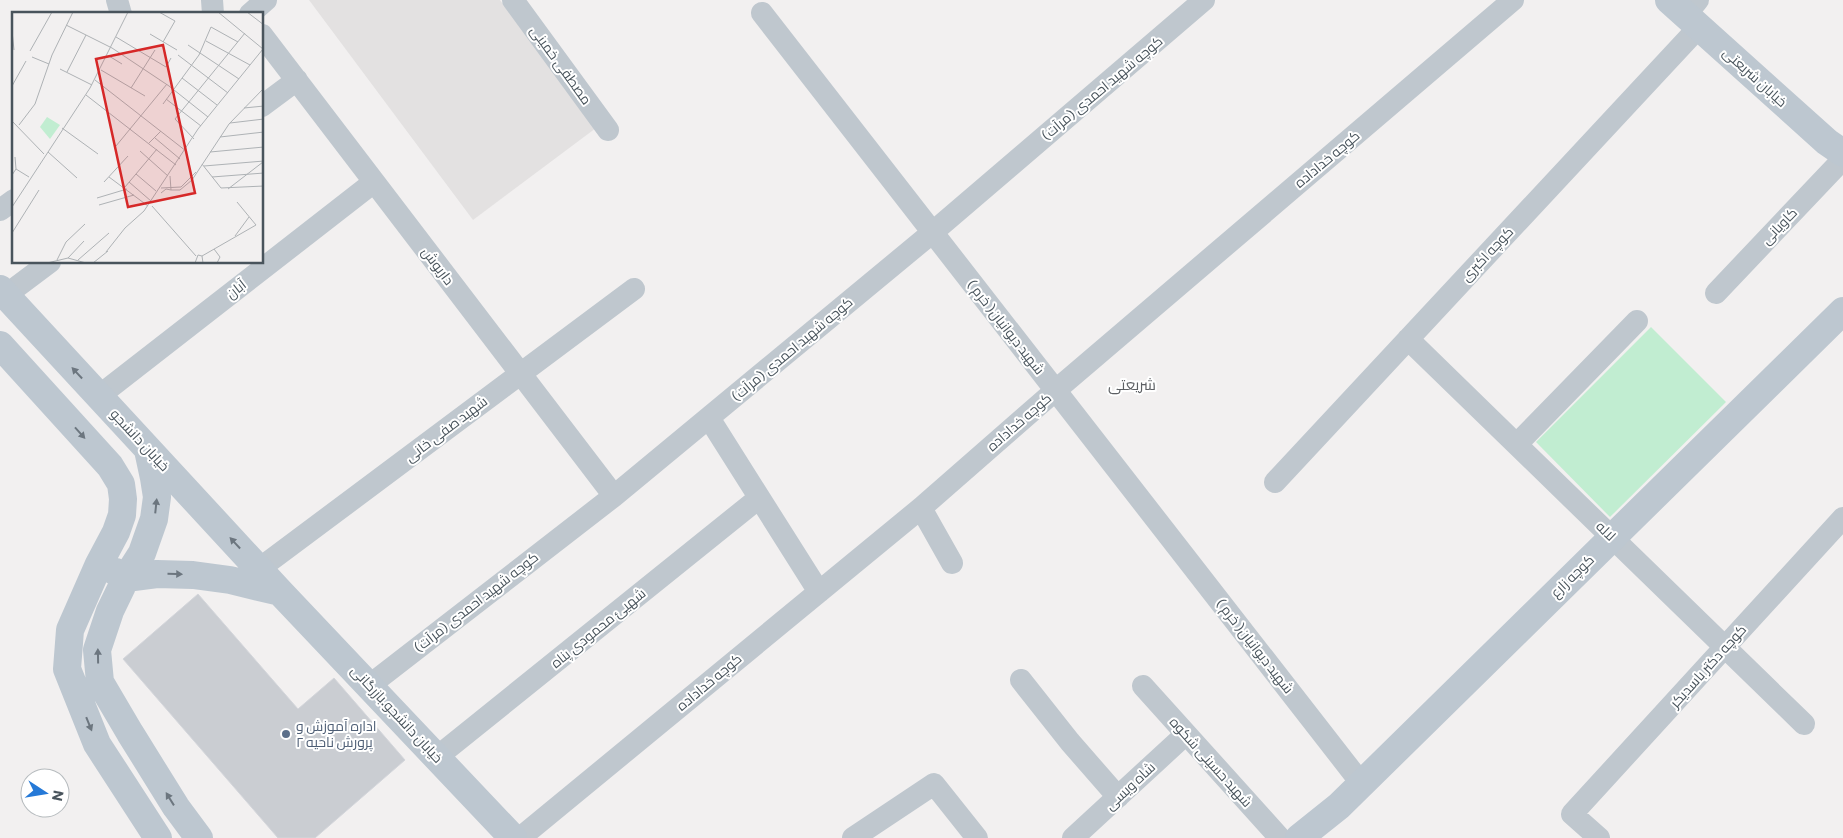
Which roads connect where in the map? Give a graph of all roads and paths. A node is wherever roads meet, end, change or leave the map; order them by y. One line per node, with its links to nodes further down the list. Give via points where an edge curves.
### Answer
1 (266, 0): 6 (street)
2 (513, 0): 11 (street, مصطفی خمینی)
3 (1204, 0): 17 (street, کوچه شهید احمدی (مرآت))
4 (1513, 0): 27 (street, کوچه خداداده)
5 (1688, 10): 12 (street, خیابان شریعتی, via 1827,142); 24 (street, کوچه اکبری)
6 (252, 12)
7 (762, 13): 17 (street, شهید دیوانیان( خرم ))
8 (264, 38): 9 (street, داریوش)
9 (297, 80): 10 (street); 14 (street, داریوش)
10 (264, 105)
11 (608, 130)
12 (1843, 152)
13 (1843, 159): 21 (street, کاویانی)
14 (374, 182): 26 (street, داریوش); 28 (street, آبان)
15 (12, 201): 16 (street)
16 (0, 210)
17 (933, 232): 27 (street, شهید دیوانیان( خرم )); 29 (street, کوچه شهید احمدی (مرآت))
18 (47, 264): 20 (street)
19 (634, 290): 26 (street, شهید صفی خانی)
20 (3, 292): 28 (street, خیابان دانشجو, one-way to 20)
21 (1716, 293)
22 (1843, 311): 37 (street, کوچه زارع)
23 (1637, 321): 30 (street)
24 (1408, 339): 30 (street, لاله); 32 (street, کوچه اکبری)
25 (0, 345): 39 (street, one-way to 39, via 110,466 120,484 124,499 122,515)
26 (520, 374): 33 (street, داریوش); 40 (street, شهید صفی خانی)
27 (1056, 390): 35 (street, کوچه خداداده); 51 (street, شهید دیوانیان( خرم ))
28 (99, 396): 31 (street, خیابان دانشجو)
29 (709, 418): 33 (street, کوچه شهید احمدی (مرآت)); 34 (street)
30 (1517, 444): 37 (street, لاله)
31 (147, 449): 40 (street, خیابان دانشجو, one-way to 31); 41 (street, one-way to 31, via 142,553 154,519 157,498)
32 (1275, 482)
33 (614, 496): 46 (street, کوچه شهید احمدی (مرآت))
34 (759, 498): 43 (street); 50 (street, شهیئ محمودی پناه)
35 (921, 508): 38 (street); 43 (street, کوچه خداداده)
36 (1843, 518): 44 (street, کوچه دکتر باسدیکر)
37 (1612, 537): 44 (street, لاله); 51 (street, کوچه زارع)
38 (952, 563)
39 (99, 564): 41 (street); 53 (street, one-way to 53, via 70,630 66,669 98,744)
40 (258, 569): 42 (street, خیابان دانشجو)
41 (126, 578): 42 (street, one-way to 42, via 157,574 193,575); 54 (street, one-way to 41, via 176,807 100,682 97,650 110,611)
42 (280, 592): 46 (street, خیابان دانشجو.بازرگانی)
43 (819, 592): 56 (street, کوچه خداداده)
44 (1725, 647): 48 (street, لاله); 62 (street, کوچه دکتر باسدیکر, via 1572,814)
45 (1021, 680): 52 (street)
46 (370, 685): 50 (street, خیابان دانشجو.بازرگانی)
47 (1143, 686): 49 (street, شهید حسینی شکوه)
48 (1804, 724)
49 (1186, 734): 52 (street, شاه ویسی); 60 (street, شهید حسینی شکوه)
50 (437, 757): 55 (street, خیابان دانشجو.بازرگانی)
51 (1361, 783): 61 (street, کوچه زارع, via 1339,806)
52 (1118, 797): 59 (street, شاه ویسی)
53 (158, 838)
54 (199, 838)
55 (513, 838)
56 (520, 838)
57 (853, 838): 58 (street, via 934,784)
58 (977, 838)
59 (1073, 838)
60 (1280, 838)
61 (1299, 838)
62 (1599, 838)

